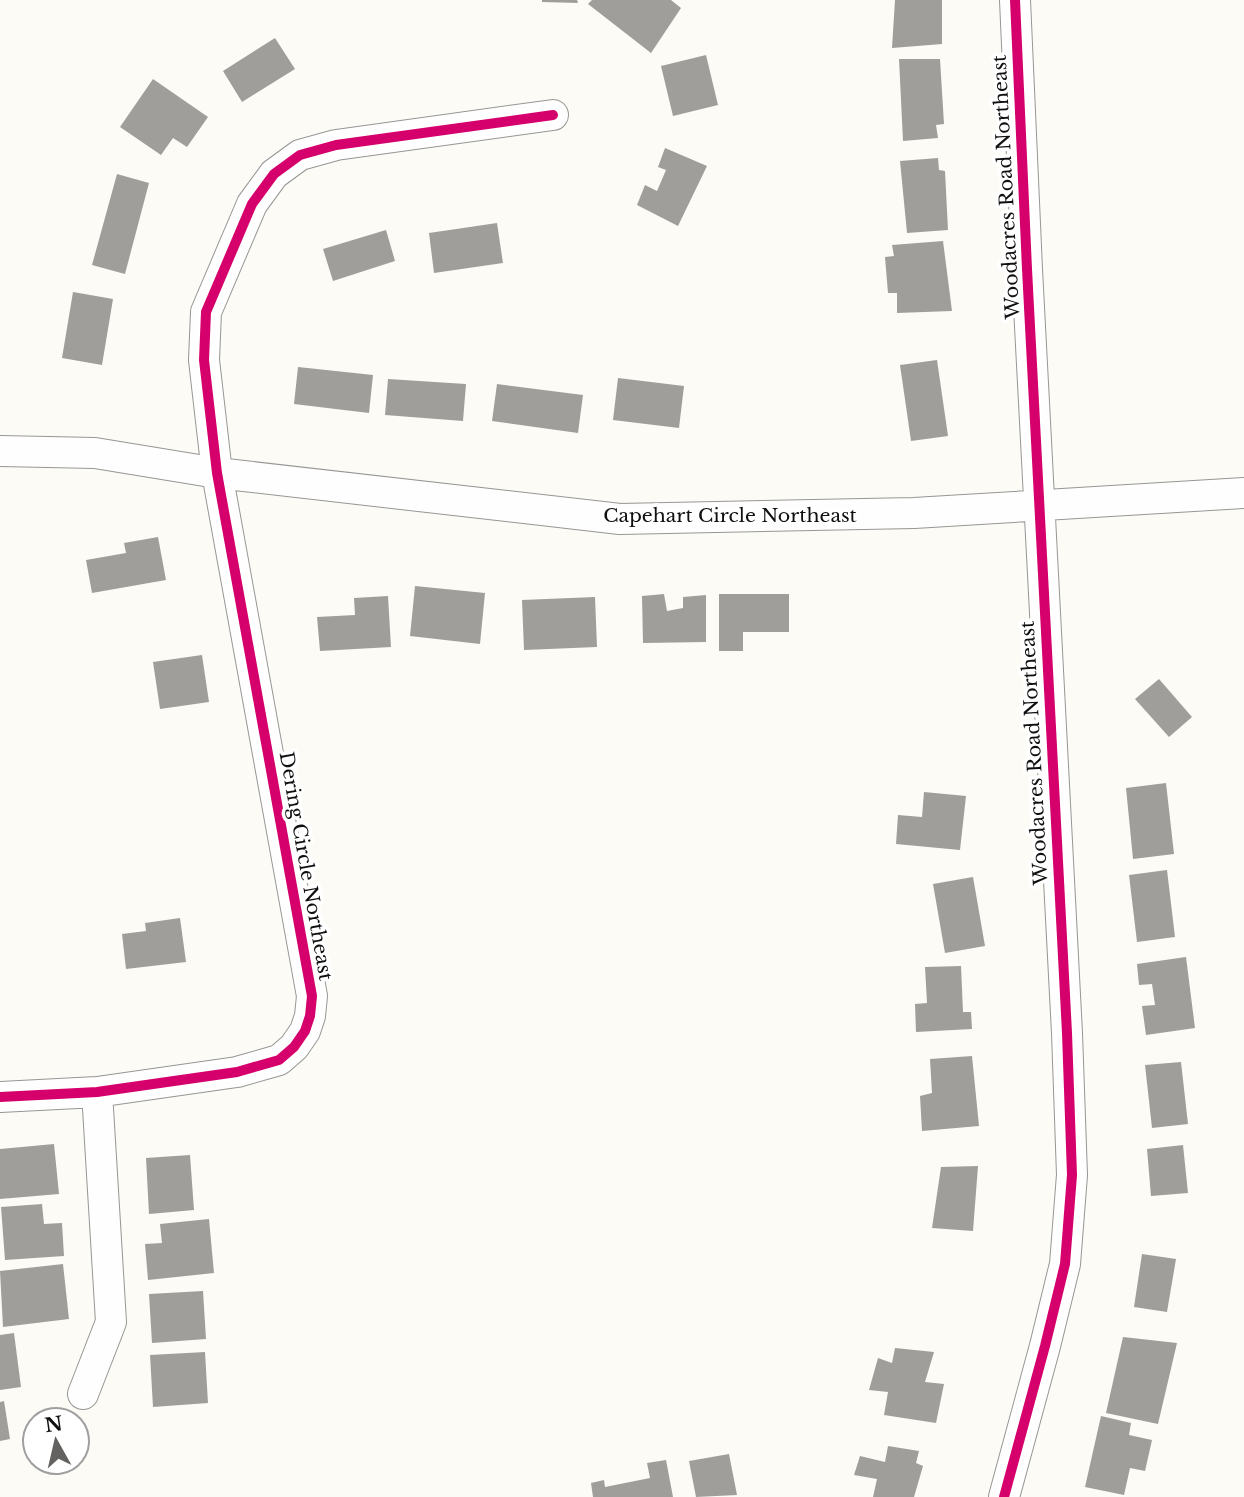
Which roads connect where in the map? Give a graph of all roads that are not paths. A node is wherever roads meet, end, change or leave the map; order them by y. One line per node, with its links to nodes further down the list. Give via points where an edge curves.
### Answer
1 (1015, 0): 6 (street, Woodacres Road Northeast)
2 (553, 115): 4 (street, Dering Circle Northeast, via 337,145 300,155 274,174 252,204 206,312 204,360)
3 (0, 451): 4 (street, via 95,453)
4 (217, 472): 6 (street, Capehart Circle Northeast, via 620,519 914,513); 7 (street, Dering Circle Northeast, via 312,996 310,1016 294,1047 279,1060 237,1072)
5 (1244, 493): 6 (street, Capehart Circle Northeast)
6 (1040, 504): 10 (street, Woodacres Road Northeast, via 1072,1175 1065,1264)
7 (97, 1092): 8 (street, Dering Circle Northeast); 9 (street, via 111,1322)
8 (0, 1097)
9 (83, 1394)
10 (1004, 1497)

